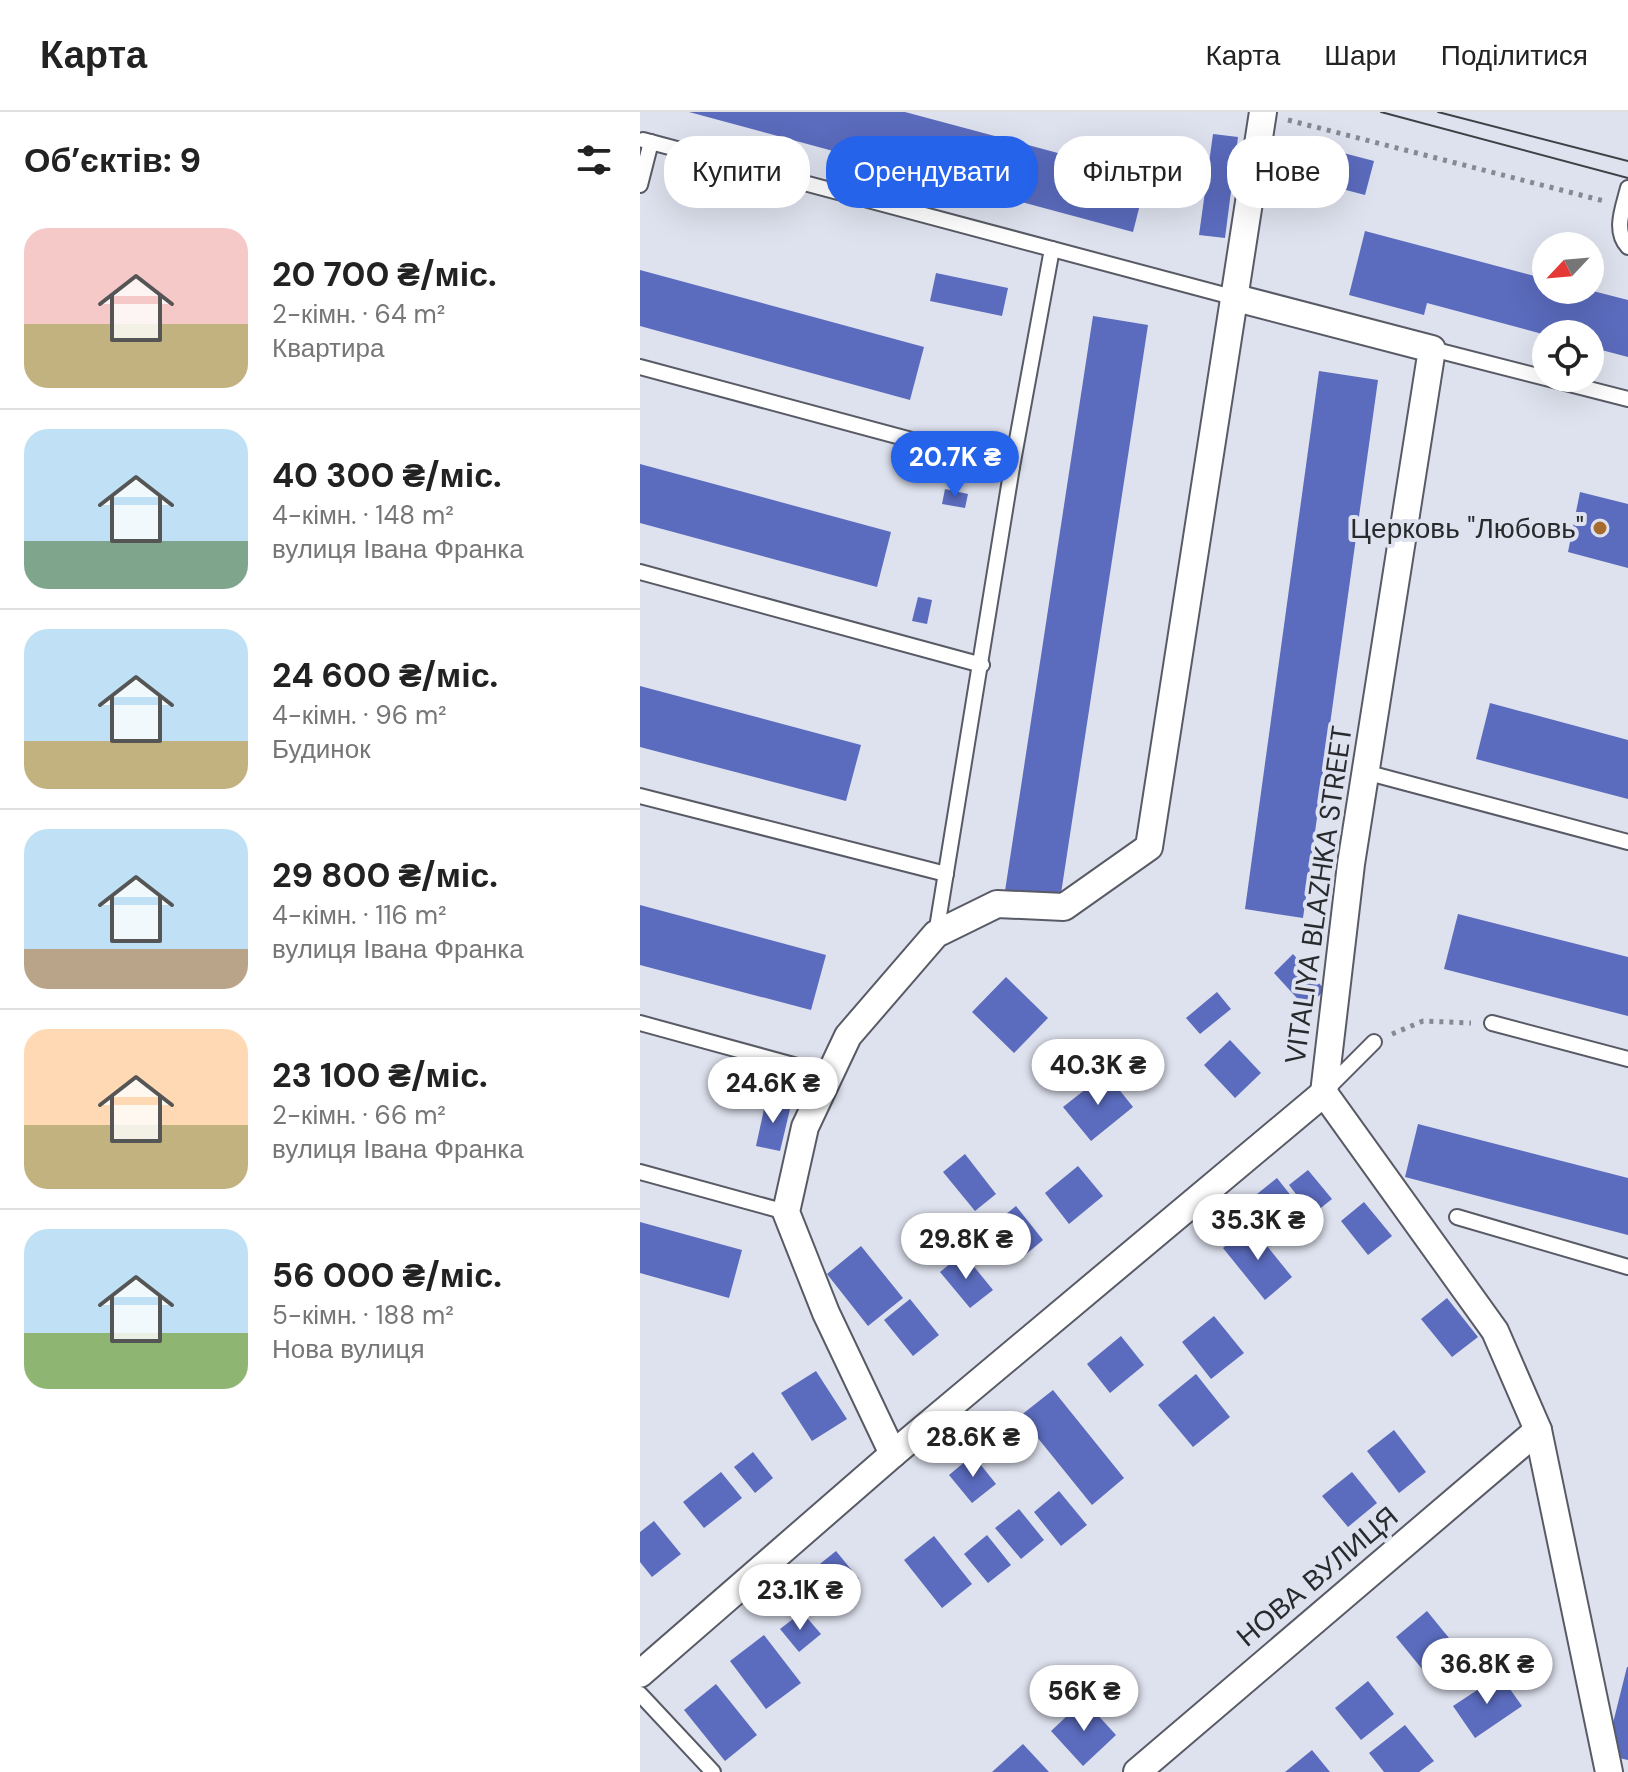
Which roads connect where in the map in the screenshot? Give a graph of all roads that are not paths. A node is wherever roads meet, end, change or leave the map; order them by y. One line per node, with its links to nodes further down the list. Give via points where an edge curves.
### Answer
1 (1263, 113): 6 (street)
2 (640, 185): 5 (lane, via 647,141)
3 (1628, 188): 4 (lane, via 1620,235)
4 (1628, 247)
5 (1052, 249): 6 (lane); 10 (lane)
6 (1236, 298): 7 (street); 17 (street, via 1149,847 1064,907 997,904)
7 (1432, 349): 9 (lane); 13 (street, VITALIYA BLAZHKA STREET)
8 (640, 367): 10 (lane)
9 (1628, 399)
10 (1012, 467): 12 (lane)
11 (640, 572): 12 (lane)
12 (982, 665): 16 (lane)
13 (1365, 772): 15 (lane); 23 (street, VITALIYA BLAZHKA STREET)
14 (640, 796): 16 (lane)
15 (1628, 842)
16 (946, 874): 17 (lane)
17 (936, 934): 22 (street, via 848,1036)
18 (640, 1023): 22 (lane)
19 (1492, 1023): 21 (lane)
20 (1374, 1042): 23 (lane)
21 (1628, 1059)
22 (830, 1075): 25 (street, via 805,1127)
23 (1324, 1093): 28 (street, VITALIYA BLAZHKA STREET, via 1495,1331); 29 (street)
24 (640, 1172): 25 (lane)
25 (786, 1212): 29 (street, via 826,1313)
26 (1457, 1217): 27 (lane)
27 (1628, 1267)
28 (1538, 1430): 33 (street, НОВА ВУЛИЦЯ); 34 (street, VITALIYA BLAZHKA STREET)
29 (893, 1454): 30 (street)
30 (640, 1674)
31 (640, 1694): 32 (lane)
32 (713, 1772)
33 (1137, 1772)
34 (1609, 1772)

